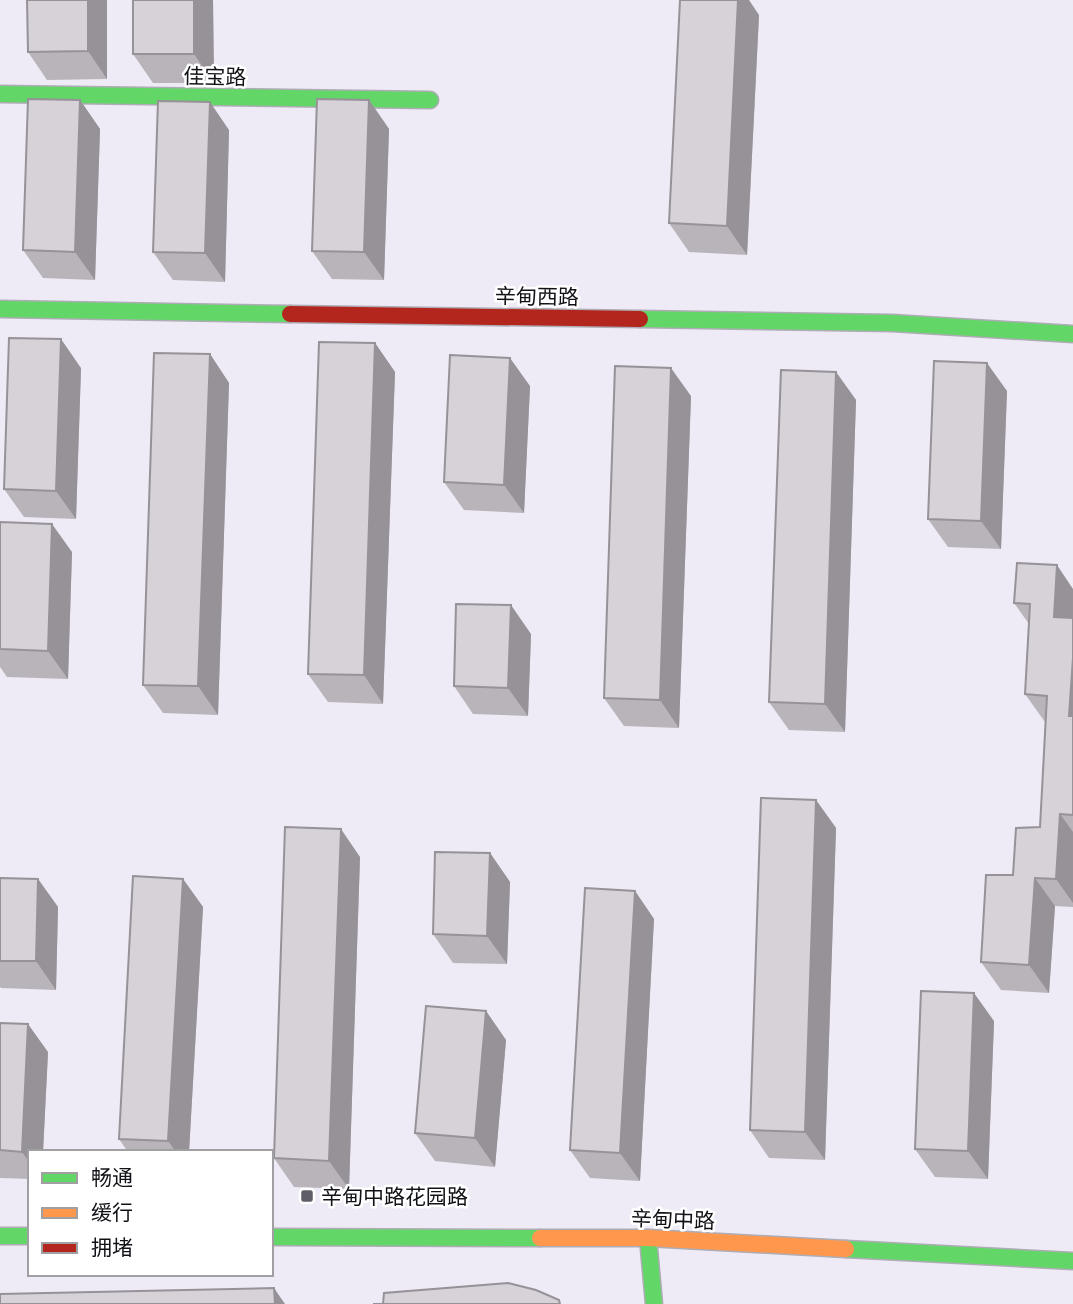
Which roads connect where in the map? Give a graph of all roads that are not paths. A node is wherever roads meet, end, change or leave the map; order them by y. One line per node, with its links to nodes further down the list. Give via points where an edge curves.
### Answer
1 (0, 94): 2 (street, 佳宝路)
2 (430, 100)
3 (0, 309): 4 (street, 辛甸西路, via 878,323)
4 (1073, 334)
5 (0, 1236): 6 (street)
6 (28, 1236)
7 (273, 1237): 8 (street, 辛甸中路)
8 (648, 1238): 9 (street, 辛甸中路); 10 (street)
9 (1073, 1261)
10 (653, 1304)

